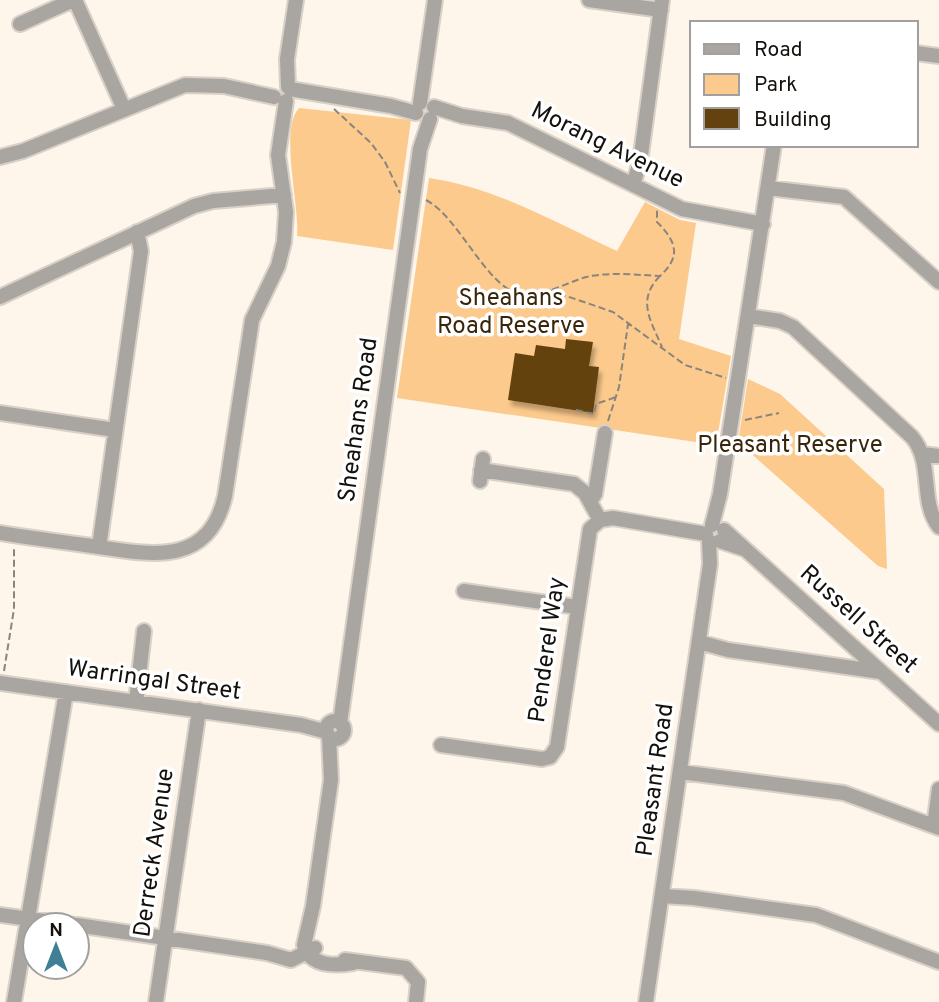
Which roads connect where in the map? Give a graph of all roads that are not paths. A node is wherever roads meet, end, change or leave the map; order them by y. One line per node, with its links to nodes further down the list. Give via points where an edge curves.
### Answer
1 (74, 0): 6 (street); 10 (street)
2 (296, 0): 9 (street)
3 (435, 0): 11 (street, Sheahans Road)
4 (589, 0): 5 (street)
5 (662, 5): 16 (street)
6 (20, 24)
7 (918, 53): 8 (street)
8 (939, 56)
9 (282, 93): 10 (street, via 185,85); 11 (street, Morang Avenue); 18 (street, via 278,166)
10 (124, 109): 13 (street)
11 (425, 111): 16 (street, Morang Avenue, via 509,123); 48 (street, Sheahans Road, via 343,696)
12 (774, 147): 17 (street, Pleasant Road)
13 (23, 151): 14 (street); 15 (street)
14 (0, 157)
15 (0, 165)
16 (633, 185): 19 (street, Morang Avenue, via 681,209)
17 (769, 185): 19 (street, Pleasant Road); 21 (street, via 838,195 850,201)
18 (284, 195): 20 (street, via 204,203); 35 (street, via 284,243 252,320 220,515 199,541 179,551 158,554)
19 (763, 221): 23 (street, Pleasant Road)
20 (137, 232): 22 (street); 25 (street, via 141,251)
21 (939, 282)
22 (6, 294)
23 (748, 316): 27 (street, via 786,323 799,332 912,437); 34 (street, Pleasant Road)
24 (3, 414): 25 (street)
25 (115, 430): 35 (street)
26 (605, 433): 30 (street)
27 (923, 454): 28 (street); 32 (street, via 931,510)
28 (939, 456)
29 (481, 470): 30 (street, via 569,483 582,489)
30 (590, 502): 31 (street)
31 (600, 520): 34 (street); 37 (street, Penderel Way, via 586,539)
32 (939, 527)
33 (0, 533): 35 (street)
34 (715, 533): 39 (street, Russell Street, via 746,550); 40 (street, Pleasant Road)
35 (99, 547)
36 (464, 591): 37 (street)
37 (577, 607): 49 (street, Penderel Way, via 553,754 542,760)
38 (144, 631): 45 (street)
39 (844, 638): 41 (street, via 841,654); 42 (street, Russell Street)
40 (698, 645): 41 (street); 50 (street, Pleasant Road)
41 (832, 665): 42 (street)
42 (883, 672): 47 (street, Russell Street)
43 (2, 679): 44 (street, Warringal Street)
44 (66, 692): 45 (street, Warringal Street); 54 (street)
45 (136, 702): 46 (street, Warringal Street)
46 (199, 710): 48 (street, Warringal Street); 58 (street, Derreck Avenue)
47 (939, 724)
48 (332, 729): 59 (street, Sheahans Road, via 331,780)
49 (441, 742)
50 (680, 769): 52 (street, via 853,795); 53 (street, Pleasant Road)
51 (939, 789): 52 (street)
52 (936, 827)
53 (662, 893): 60 (street, via 816,915); 67 (street, Pleasant Road)
54 (30, 911)
55 (0, 915): 56 (street)
56 (21, 918)
57 (91, 927): 58 (street)
58 (165, 938): 59 (street, via 291,960); 64 (street, Derreck Avenue)
59 (308, 950): 62 (street, via 324,964 359,964)
60 (939, 962)
61 (21, 966): 63 (street)
62 (411, 978): 65 (street); 66 (street, via 418,988)
63 (15, 1002)
64 (156, 1002)
65 (409, 1002)
66 (416, 1002)
67 (646, 1002)

